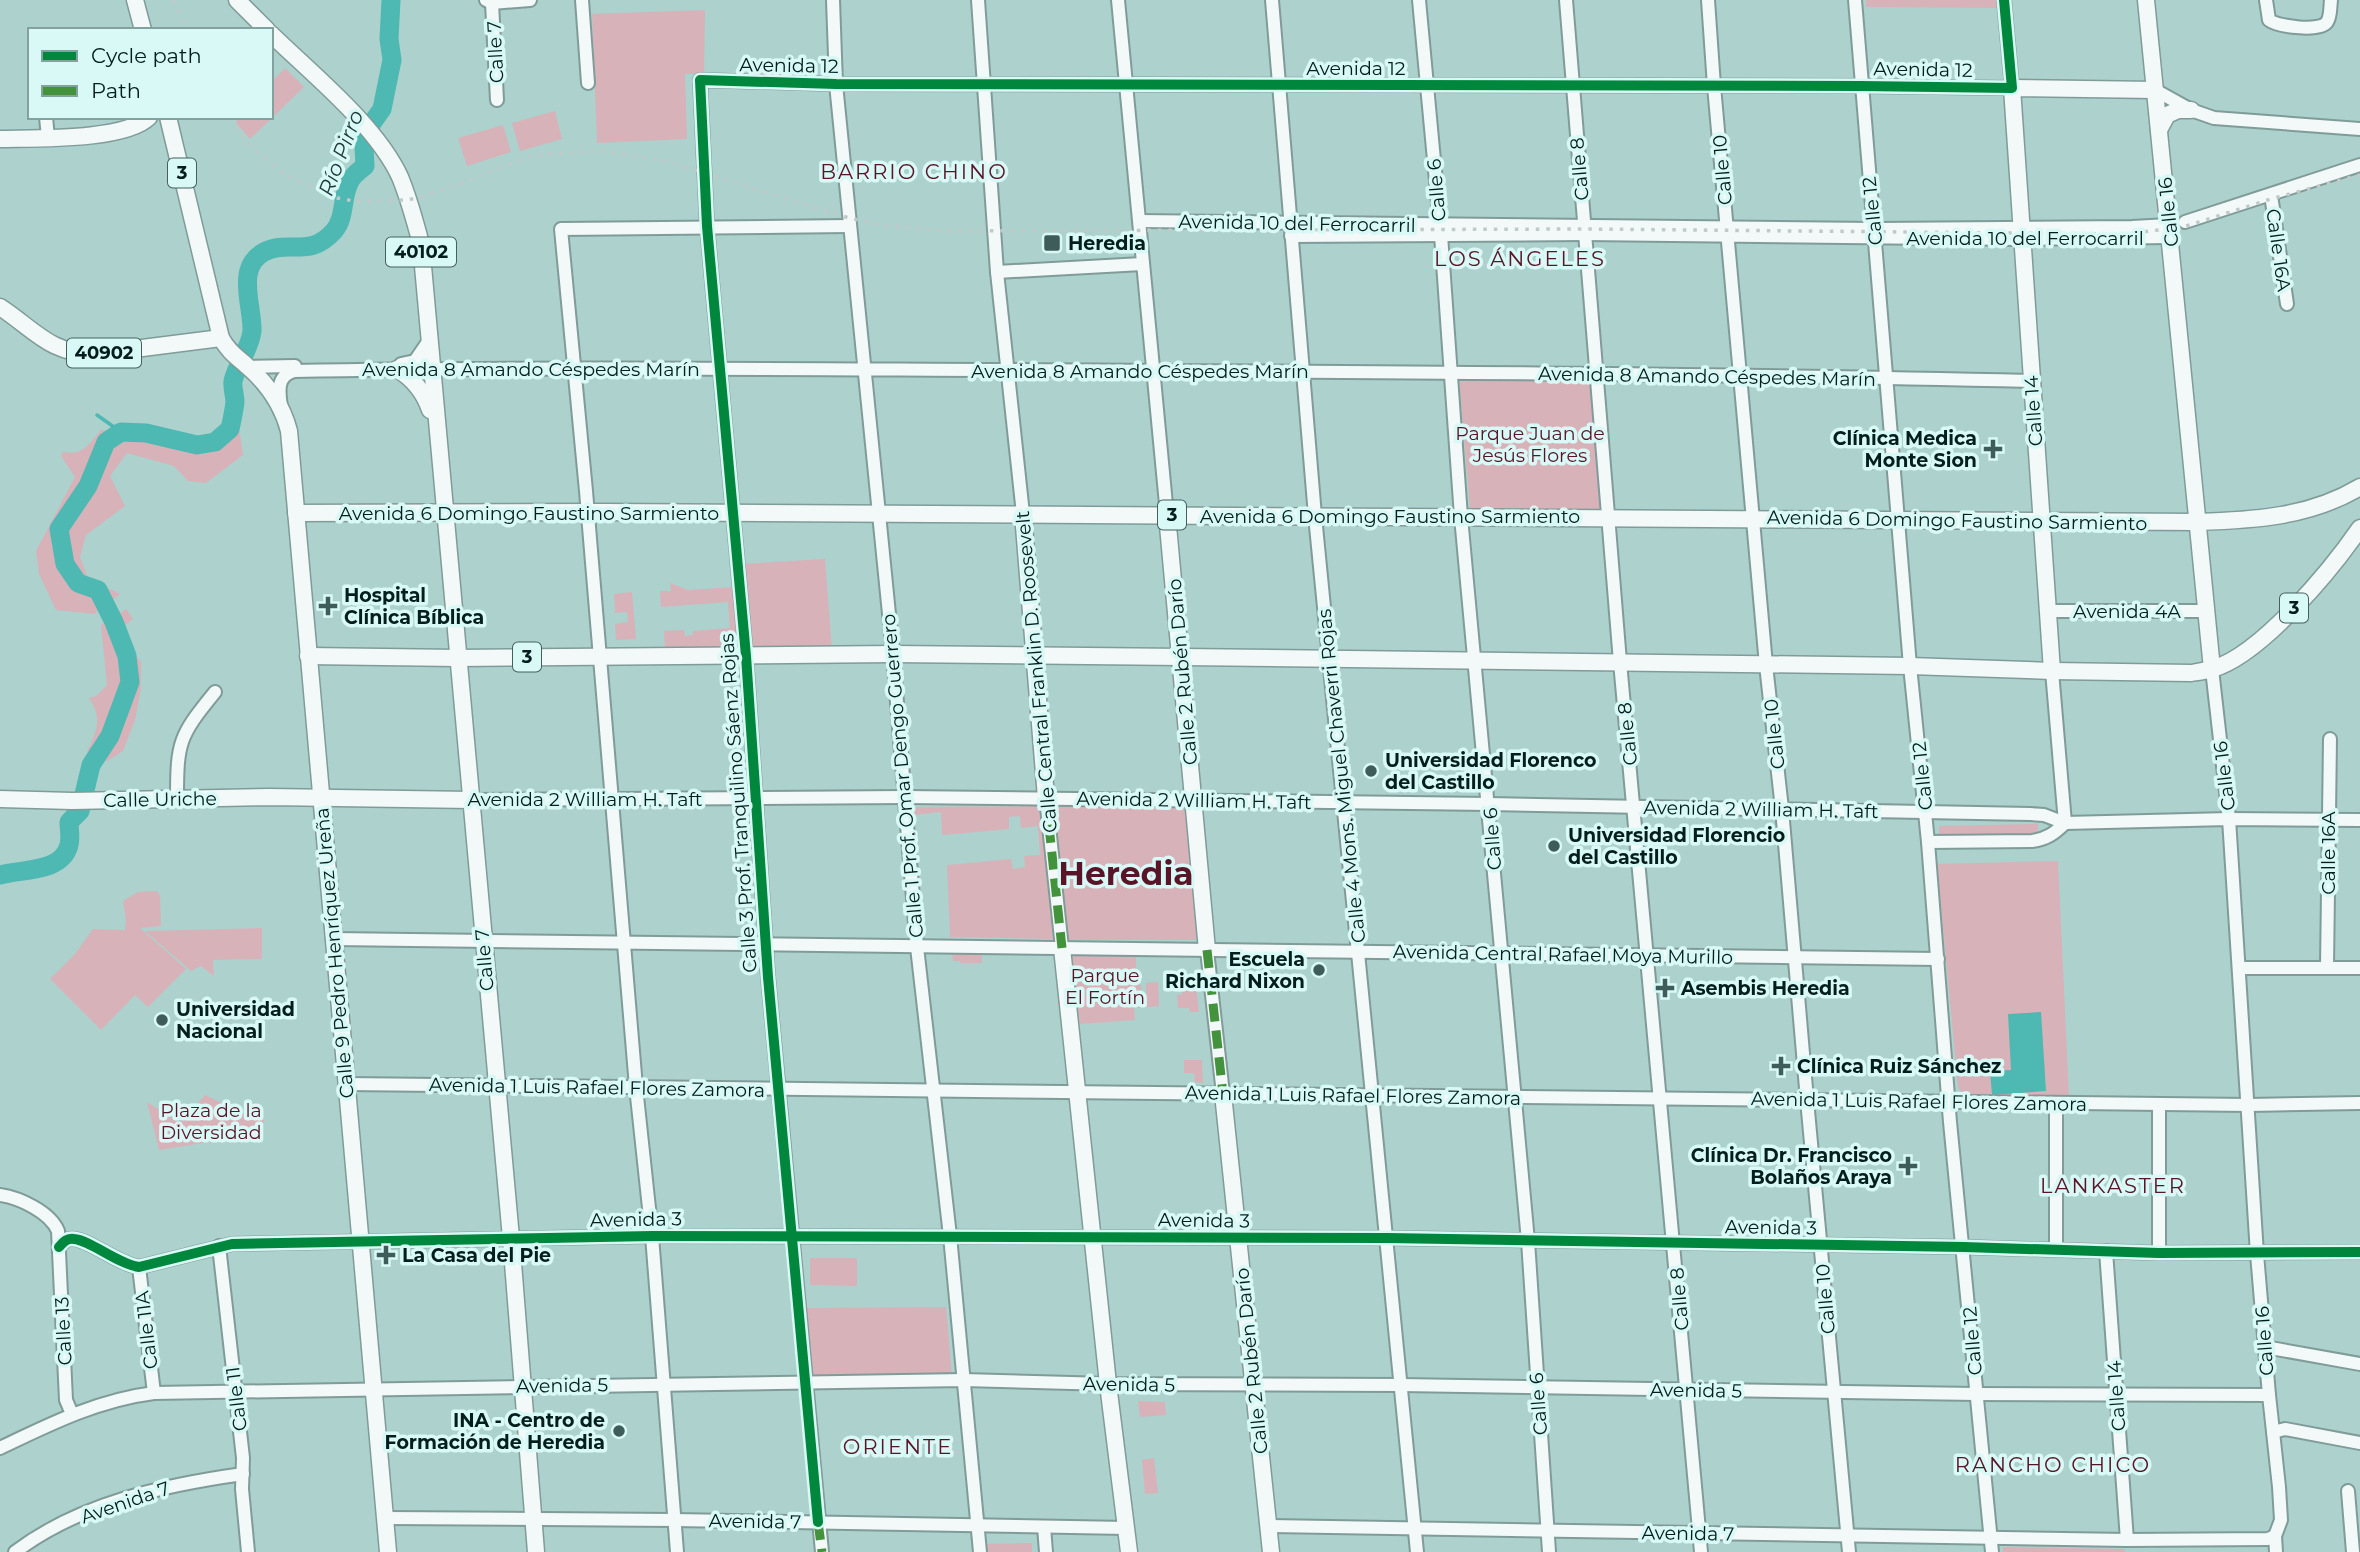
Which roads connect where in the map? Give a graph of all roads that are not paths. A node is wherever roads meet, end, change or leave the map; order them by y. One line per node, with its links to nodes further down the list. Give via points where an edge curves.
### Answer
1 (135, 0): 18 (main road)
2 (237, 0): 19 (main road)
3 (530, 0): 17 (street)
4 (582, 0): 22 (street)
5 (834, 0): 23 (street, Calle 1 Prof. Omar Dengo Guerrero)
6 (978, 0): 24 (street, Calle Central Franklin D. Roosevelt)
7 (1118, 0): 25 (street, Calle 2 Rubén Darío)
8 (1272, 0): 26 (street, Calle 4 Mons. Miguel Chaverri Rojas)
9 (1419, 0): 27 (street, Calle 6)
10 (1566, 0): 30 (street, Calle 8)
11 (1708, 0): 28 (street, Calle 10)
12 (1855, 0): 29 (street, Calle 12)
13 (2004, 0): 31 (street, Calle 14)
14 (2146, 0): 32 (main road, Calle 16)
15 (2266, 0): 16 (street, via 2269,20 2275,25 2319,28 2330,17)
16 (2331, 0)
17 (489, 2): 33 (street, Calle 7)
18 (142, 28)
19 (265, 28)
20 (273, 36): 58 (main road, 40102, via 359,120 399,176 421,244)
21 (700, 80): 23 (street, Avenida 12); 45 (street, Calle 3 Prof. Tranquilino Sáenz Rojas)
22 (589, 83)
23 (836, 84): 24 (street, Avenida 12); 46 (street, Calle 1 Prof. Omar Dengo Guerrero)
24 (984, 84): 25 (street, Avenida 12); 55 (street, Calle Central Franklin D. Roosevelt)
25 (1126, 85): 26 (street, Avenida 12); 44 (street, Calle 2 Rubén Darío)
26 (1279, 85): 27 (street, Avenida 12); 48 (street, Calle 4 Mons. Miguel Chaverri Rojas)
27 (1427, 86): 30 (street, Avenida 12); 49 (street, Calle 6)
28 (1714, 86): 29 (street, Avenida 12); 30 (street, Avenida 12); 51 (street, Calle 10)
29 (1861, 86): 31 (street, Avenida 12); 52 (street, Calle 12)
30 (1573, 87): 50 (street, Calle 8)
31 (2011, 88): 32 (main road, Avenida 12); 53 (main road, Calle 14)
32 (2155, 90): 34 (street, Avenida 12); 39 (main road, Calle 16)
33 (497, 100)
34 (2191, 110): 38 (street, Avenida 12, via 2231,120); 39 (main road, via 2167,115)
35 (46, 119): 40 (street)
36 (146, 119): 40 (main road, via 118,131)
37 (169, 119): 59 (main road, 3)
38 (2360, 129)
39 (2159, 130): 47 (main road, Calle 16)
40 (48, 138): 41 (main road)
41 (0, 139)
42 (2360, 165): 43 (street, Avenida 10 del Ferrocarril)
43 (2271, 195): 47 (street, Avenida 10 del Ferrocarril); 56 (street, Calle 16A)
44 (1140, 221): 48 (street, Avenida 10 del Ferrocarril); 54 (street, Calle 2 Rubén Darío)
45 (707, 226): 46 (street); 61 (street, via 561,229); 62 (street, Calle 3 Prof. Tranquilino Sáenz Rojas)
46 (850, 226): 65 (street, Calle 1 Prof. Omar Dengo Guerrero)
47 (2175, 228): 53 (street, Avenida 10 del Ferrocarril); 90 (main road, Calle 16)
48 (1291, 230): 49 (street, Avenida 10 del Ferrocarril); 68 (street, Calle 4 Mons. Miguel Chaverri Rojas)
49 (1440, 230): 50 (street, Avenida 10 del Ferrocarril); 69 (street, Calle 6)
50 (1584, 230): 51 (street, Avenida 10 del Ferrocarril); 70 (street, Calle 8)
51 (1727, 231): 52 (street, Avenida 10 del Ferrocarril); 71 (street, Calle 10)
52 (1875, 233): 53 (street, Avenida 10 del Ferrocarril); 72 (street, Calle 12)
53 (2022, 234): 73 (main road, Calle 14)
54 (1142, 264): 55 (street); 66 (street, Calle 2 Rubén Darío)
55 (997, 272): 67 (street, Calle Central Franklin D. Roosevelt)
56 (2287, 304)
57 (0, 307): 59 (main road, 40902, via 50,344 78,354)
58 (428, 342): 60 (street, Avenida 8 Amando Céspedes Marín, via 409,364); 63 (main road, 40102)
59 (225, 344): 60 (main road, Calle 9 Pedro Henríquez Ureña)
60 (247, 366): 74 (main road, Calle 9 Pedro Henríquez Ureña)
61 (573, 367): 62 (street, Avenida 8 Amando Céspedes Marín); 63 (street, Avenida 8 Amando Céspedes Marín); 78 (street)
62 (719, 367): 65 (street, Avenida 8 Amando Céspedes Marín); 80 (street, Calle 3 Prof. Tranquilino Sáenz Rojas)
63 (430, 368): 64 (street, Avenida 8 Amando Céspedes Marín); 75 (main road, Calle 7)
64 (397, 369): 74 (street, Avenida 8 Amando Céspedes Marín, via 286,373 280,384); 75 (main road, via 420,389)
65 (863, 369): 67 (street, Avenida 8 Amando Céspedes Marín); 81 (street, Calle 1 Prof. Omar Dengo Guerrero)
66 (1152, 369): 67 (street, Avenida 8 Amando Céspedes Marín); 68 (street, Avenida 8 Amando Céspedes Marín); 83 (street, Calle 2 Rubén Darío)
67 (1007, 370): 82 (street, Calle Central Franklin D. Roosevelt)
68 (1303, 372): 69 (street, Avenida 8 Amando Céspedes Marín); 84 (street, Calle 4 Mons. Miguel Chaverri Rojas)
69 (1450, 373): 70 (street, Avenida 8 Amando Céspedes Marín); 85 (street, Calle 6)
70 (1596, 374): 71 (street, Avenida 8 Amando Céspedes Marín); 86 (street, Calle 8)
71 (1740, 375): 72 (street, Avenida 8 Amando Céspedes Marín); 87 (street, Calle 10)
72 (1887, 378): 73 (street, Avenida 8 Amando Céspedes Marín); 88 (street, Calle 12)
73 (2031, 381): 89 (main road, Calle 14)
74 (281, 407): 79 (main road, Calle 9 Pedro Henríquez Ureña, via 289,431)
75 (436, 429): 77 (main road, Calle 7)
76 (2358, 490): 90 (main road, Avenida 6 Domingo Faustino Sarmiento, via 2277,517)
77 (446, 512): 78 (main road, Avenida 6 Domingo Faustino Sarmiento / 3); 79 (main road, Avenida 6 Domingo Faustino Sarmiento / 3); 100 (main road, Calle 7)
78 (587, 512): 80 (main road, Avenida 6 Domingo Faustino Sarmiento / 3); 98 (street)
79 (296, 513): 96 (main road, Calle 9 Pedro Henríquez Ureña)
80 (732, 513): 81 (main road, Avenida 6 Domingo Faustino Sarmiento / 3); 97 (street, Calle 3 Prof. Tranquilino Sáenz Rojas)
81 (877, 514): 82 (main road, Avenida 6 Domingo Faustino Sarmiento / 3); 94 (street, Calle 1 Prof. Omar Dengo Guerrero)
82 (1023, 514): 83 (main road, Avenida 6 Domingo Faustino Sarmiento / 3); 95 (main road, Calle Central Franklin D. Roosevelt)
83 (1167, 515): 84 (main road, Avenida 6 Domingo Faustino Sarmiento / 3); 99 (main road, Calle 2 Rubén Darío)
84 (1315, 516): 85 (main road, Avenida 6 Domingo Faustino Sarmiento / 3); 101 (street, Calle 4 Mons. Miguel Chaverri Rojas)
85 (1461, 517): 86 (main road, Avenida 6 Domingo Faustino Sarmiento / 3); 102 (street, Calle 6)
86 (1608, 517): 87 (main road, Avenida 6 Domingo Faustino Sarmiento / 3); 103 (street, Calle 8)
87 (1753, 518): 88 (main road, Avenida 6 Domingo Faustino Sarmiento / 3); 104 (street, Calle 10)
88 (1898, 519): 89 (main road, Avenida 6 Domingo Faustino Sarmiento); 105 (street, Calle 12)
89 (2041, 521): 90 (main road, Avenida 6 Domingo Faustino Sarmiento); 92 (main road, Calle 14)
90 (2198, 522): 93 (main road, Calle 16)
91 (2360, 528): 106 (main road, 3, via 2267,635 2235,659)
92 (2047, 611): 93 (street, Avenida 4A); 107 (main road, Calle 14)
93 (2206, 611): 106 (main road, Calle 16)
94 (892, 654): 95 (main road, 3); 97 (main road, 3); 110 (street, Calle 1 Prof. Omar Dengo Guerrero)
95 (1034, 655): 99 (main road, 3); 113 (main road, Calle Central Franklin D. Roosevelt)
96 (308, 656): 100 (main road, 3); 111 (main road, Calle 9 Pedro Henríquez Ureña)
97 (746, 656): 98 (main road, 3); 112 (street, Calle 3 Prof. Tranquilino Sáenz Rojas)
98 (600, 657): 100 (main road, 3); 116 (street)
99 (1181, 657): 101 (main road, 3); 118 (main road, Calle 2 Rubén Darío)
100 (457, 658): 117 (main road, Calle 7)
101 (1329, 660): 102 (main road, 3); 119 (street, Calle 4 Mons. Miguel Chaverri Rojas)
102 (1476, 662): 103 (main road, 3); 120 (street, Calle 6)
103 (1620, 662): 104 (main road, 3); 121 (street, Calle 8)
104 (1766, 665): 105 (main road, 3); 122 (street, Calle 10)
105 (1910, 666): 107 (main road, 3); 123 (street, Calle 12)
106 (2212, 669): 107 (main road, 3, via 2190,673); 124 (street, Calle 16)
107 (2052, 671): 127 (street, Calle 14)
108 (215, 692): 115 (street, via 190,724 178,749)
109 (2330, 739): 125 (street, Calle 16A)
110 (906, 797): 112 (street, Avenida 2 William H. Taft); 113 (street, Avenida 2 William H. Taft); 133 (street, Calle 1 Prof. Omar Dengo Guerrero)
111 (321, 798): 115 (main road, Calle Uriche); 117 (main road, Avenida 2 William H. Taft); 129 (main road, Calle 9 Pedro Henríquez Ureña)
112 (756, 798): 116 (street, Avenida 2 William H. Taft); 132 (street, Calle 3 Prof. Tranquilino Sáenz Rojas)
113 (1046, 798): 118 (street, Avenida 2 William H. Taft); 134 (street, Calle Central Franklin D. Roosevelt)
114 (0, 799): 115 (main road, Calle Uriche)
115 (177, 799)
116 (612, 799): 117 (street, Avenida 2 William H. Taft); 131 (street)
117 (471, 800): 130 (main road, Calle 7)
118 (1193, 800): 119 (street, Avenida 2 William H. Taft); 135 (main road, Calle 2 Rubén Darío)
119 (1344, 802): 120 (street, Avenida 2 William H. Taft); 136 (street, Calle 4 Mons. Miguel Chaverri Rojas)
120 (1489, 804): 121 (street, Avenida 2 William H. Taft); 137 (street, Calle 6)
121 (1634, 807): 122 (street, Avenida 2 William H. Taft); 138 (street, Calle 8)
122 (1782, 809): 123 (street, Avenida 2 William H. Taft); 139 (street, Calle 10)
123 (1926, 811): 127 (street, Avenida 2 William H. Taft, via 2044,815); 128 (street, Calle 12)
124 (2229, 819): 125 (street, Avenida 2 William H. Taft); 127 (street, Avenida 2 William H. Taft); 142 (street, Calle 16)
125 (2328, 820): 126 (street, Avenida 2 William H. Taft); 141 (street, Calle 16A)
126 (2360, 820)
127 (2065, 823): 128 (street, Avenida 2 William H. Taft, via 2044,839 2032,841)
128 (1928, 842): 140 (street, Calle 12)
129 (333, 939): 130 (street, Avenida Central Rafael Moya Murillo); 144 (main road, Calle 9 Pedro Henríquez Ureña)
130 (482, 941): 131 (street, Avenida Central Rafael Moya Murillo); 145 (main road, Calle 7)
131 (624, 943): 132 (street, Avenida Central Rafael Moya Murillo); 146 (street)
132 (766, 945): 133 (street, Avenida Central Rafael Moya Murillo); 147 (street, Calle 3 Prof. Tranquilino Sáenz Rojas)
133 (917, 947): 134 (street, Avenida Central Rafael Moya Murillo); 148 (street, Calle 1 Prof. Omar Dengo Guerrero)
134 (1062, 948): 135 (street, Avenida Central Rafael Moya Murillo); 149 (main road, Calle Central Franklin D. Roosevelt)
135 (1207, 950): 136 (street, Avenida Central Rafael Moya Murillo); 150 (street, Calle 2 Rubén Darío)
136 (1359, 952): 137 (street, Avenida Central Rafael Moya Murillo); 151 (street, Calle 4 Mons. Miguel Chaverri Rojas)
137 (1500, 953): 138 (street, Avenida Central Rafael Moya Murillo); 152 (street, Calle 6)
138 (1646, 955): 139 (street, Avenida Central Rafael Moya Murillo); 153 (street, Calle 8)
139 (1796, 957): 140 (street, Avenida Central Rafael Moya Murillo); 154 (street, Calle 10)
140 (1938, 958): 155 (street, Calle 12)
141 (2327, 967): 142 (street); 143 (street)
142 (2240, 968): 159 (street, Calle 16)
143 (2360, 968)
144 (345, 1084): 145 (street, Avenida 1 Luis Rafael Flores Zamora); 168 (main road, Calle 9 Pedro Henríquez Ureña)
145 (495, 1086): 146 (street, Avenida 1 Luis Rafael Flores Zamora); 165 (main road, Calle 7)
146 (636, 1087): 147 (street, Avenida 1 Luis Rafael Flores Zamora); 161 (street)
147 (778, 1089): 148 (street, Avenida 1 Luis Rafael Flores Zamora); 162 (street, Calle 3 Prof. Tranquilino Sáenz Rojas)
148 (934, 1090): 149 (street, Avenida 1 Luis Rafael Flores Zamora); 163 (street, Calle 1 Prof. Omar Dengo Guerrero)
149 (1077, 1092): 150 (street, Avenida 1 Luis Rafael Flores Zamora); 164 (main road, Calle Central Franklin D. Roosevelt)
150 (1223, 1094): 151 (street, Avenida 1 Luis Rafael Flores Zamora); 166 (main road, Calle 2 Rubén Darío)
151 (1373, 1095): 152 (street, Avenida 1 Luis Rafael Flores Zamora); 167 (street, Calle 4 Mons. Miguel Chaverri Rojas)
152 (1513, 1097): 153 (street, Avenida 1 Luis Rafael Flores Zamora); 169 (street, Calle 6)
153 (1658, 1098): 154 (street, Avenida 1 Luis Rafael Flores Zamora); 170 (street, Calle 8)
154 (1807, 1100): 155 (street, Avenida 1 Luis Rafael Flores Zamora); 171 (street, Calle 10)
155 (1949, 1101): 156 (street, Avenida 1 Luis Rafael Flores Zamora); 174 (street, Calle 12)
156 (2056, 1103): 158 (street, Avenida 1 Luis Rafael Flores Zamora); 175 (street)
157 (2360, 1103): 159 (street, Avenida 1 Luis Rafael Flores Zamora)
158 (2159, 1104): 159 (street, Avenida 1 Luis Rafael Flores Zamora); 178 (street)
159 (2249, 1105): 179 (street, Calle 16)
160 (0, 1195): 173 (street, via 51,1218)
161 (652, 1236): 162 (street, Avenida 3); 165 (street, Avenida 3); 185 (street)
162 (793, 1236): 163 (street, Avenida 3); 184 (street, Calle 3 Prof. Tranquilino Sáenz Rojas)
163 (950, 1236): 164 (street, Avenida 3); 183 (street, Calle 1 Prof. Omar Dengo Guerrero)
164 (1093, 1236): 166 (street, Avenida 3); 186 (main road, Calle Central Franklin D. Roosevelt)
165 (511, 1238): 168 (street, Avenida 3); 189 (main road, Calle 7)
166 (1238, 1238): 167 (street, Avenida 3); 187 (main road, Calle 2 Rubén Darío)
167 (1387, 1238): 169 (street, Avenida 3); 188 (street, Calle 4 Mons. Miguel Chaverri Rojas)
168 (361, 1240): 172 (street, Avenida 3); 191 (main road, Calle 9 Pedro Henríquez Ureña)
169 (1528, 1241): 170 (street, Avenida 3); 190 (street, Calle 6)
170 (1674, 1244): 171 (street, Avenida 3); 192 (street, Calle 8)
171 (1820, 1245): 174 (street, Avenida 3); 194 (street, Calle 10)
172 (219, 1246): 180 (street, Avenida 3); 193 (street, Calle 11)
173 (59, 1247): 180 (street, via 77,1239); 199 (street, Calle 13, via 66,1400)
174 (1964, 1247): 175 (street, Avenida 3); 196 (street, Calle 12)
175 (2056, 1249): 176 (street, Avenida 3)
176 (2106, 1251): 178 (street, Avenida 3); 197 (street, Calle 14)
177 (2360, 1252): 179 (street, Avenida 3)
178 (2159, 1253): 179 (street, Avenida 3)
179 (2257, 1254): 181 (street, Calle 16)
180 (139, 1267): 195 (street, Calle 11A)
181 (2265, 1347): 182 (street); 198 (street, Calle 16)
182 (2360, 1364)
183 (964, 1380): 184 (street, Avenida 5); 186 (street, Avenida 5); 209 (street, Calle 1 Prof. Omar Dengo Guerrero)
184 (806, 1382): 185 (street, Avenida 5); 208 (street, Calle 3 Prof. Tranquilino Sáenz Rojas)
185 (662, 1383): 189 (street, Avenida 5); 207 (street)
186 (1108, 1384): 187 (street, Avenida 5); 212 (main road, Calle Central Franklin D. Roosevelt)
187 (1254, 1385): 188 (street, Avenida 5); 210 (main road, Calle 2 Rubén Darío)
188 (1401, 1385): 190 (street, Avenida 5); 213 (street, Calle 4 Mons. Miguel Chaverri Rojas)
189 (522, 1386): 191 (street, Avenida 5); 206 (main road, Calle 7)
190 (1536, 1388): 192 (street, Avenida 5); 214 (street, Calle 6)
191 (373, 1390): 193 (street, Avenida 5); 205 (main road, Calle 9 Pedro Henríquez Ureña)
192 (1687, 1390): 194 (street, Avenida 5); 215 (street, Calle 8)
193 (235, 1392): 195 (street, Avenida 5); 203 (street, Calle 11)
194 (1834, 1392): 196 (street, Avenida 5); 216 (street, Calle 10)
195 (154, 1393): 199 (street, Avenida 5, via 125,1396)
196 (1976, 1395): 197 (street, Avenida 5); 218 (street, Calle 12)
197 (2116, 1395): 198 (street, Avenida 5); 219 (street, Calle 14)
198 (2269, 1395): 200 (street, Calle 16)
199 (72, 1415): 201 (street, Avenida 5)
200 (2273, 1432): 202 (street, via 2285,1429); 217 (street, Calle 16, via 2281,1520)
201 (1, 1443)
202 (2360, 1443)
203 (243, 1474): 220 (street, Avenida 7, via 143,1492 87,1513); 221 (street, Calle 11)
204 (2348, 1491): 236 (street)
205 (384, 1518): 206 (street, Avenida 7); 222 (main road, Calle 9 Pedro Henríquez Ureña)
206 (533, 1519): 207 (street, Avenida 7); 223 (main road, Calle 7)
207 (674, 1520): 208 (street, Avenida 7); 224 (street)
208 (818, 1522): 209 (street, Avenida 7); 225 (street, Calle 3 Prof. Tranquilino Sáenz Rojas)
209 (978, 1526): 211 (street, Avenida 7); 226 (street, Calle 1 Prof. Omar Dengo Guerrero)
210 (1268, 1526): 213 (street, Avenida 7); 229 (main road, Calle 2 Rubén Darío)
211 (1044, 1527): 212 (street, Avenida 7); 227 (street)
212 (1126, 1528): 228 (main road, Calle Central Franklin D. Roosevelt)
213 (1415, 1530): 214 (street, Avenida 7); 230 (street, Calle 4 Mons. Miguel Chaverri Rojas)
214 (1547, 1530): 215 (street, Avenida 7); 231 (street, Calle 6)
215 (1700, 1534): 216 (street, Avenida 7); 232 (street, Calle 8)
216 (1847, 1536): 218 (street, Avenida 7); 233 (street, Calle 10)
217 (2275, 1536): 219 (street, Avenida 7); 235 (street, Calle 16)
218 (1990, 1538): 219 (street, Avenida 7); 234 (street, Calle 12)
219 (2127, 1540)
220 (15, 1552)
221 (248, 1552)
222 (388, 1552)
223 (536, 1552)
224 (677, 1552)
225 (822, 1552)
226 (980, 1552)
227 (1046, 1552)
228 (1129, 1552)
229 (1271, 1552)
230 (1417, 1552)
231 (1549, 1552)
232 (1701, 1552)
233 (1849, 1552)
234 (1992, 1552)
235 (2276, 1552)
236 (2353, 1552)

